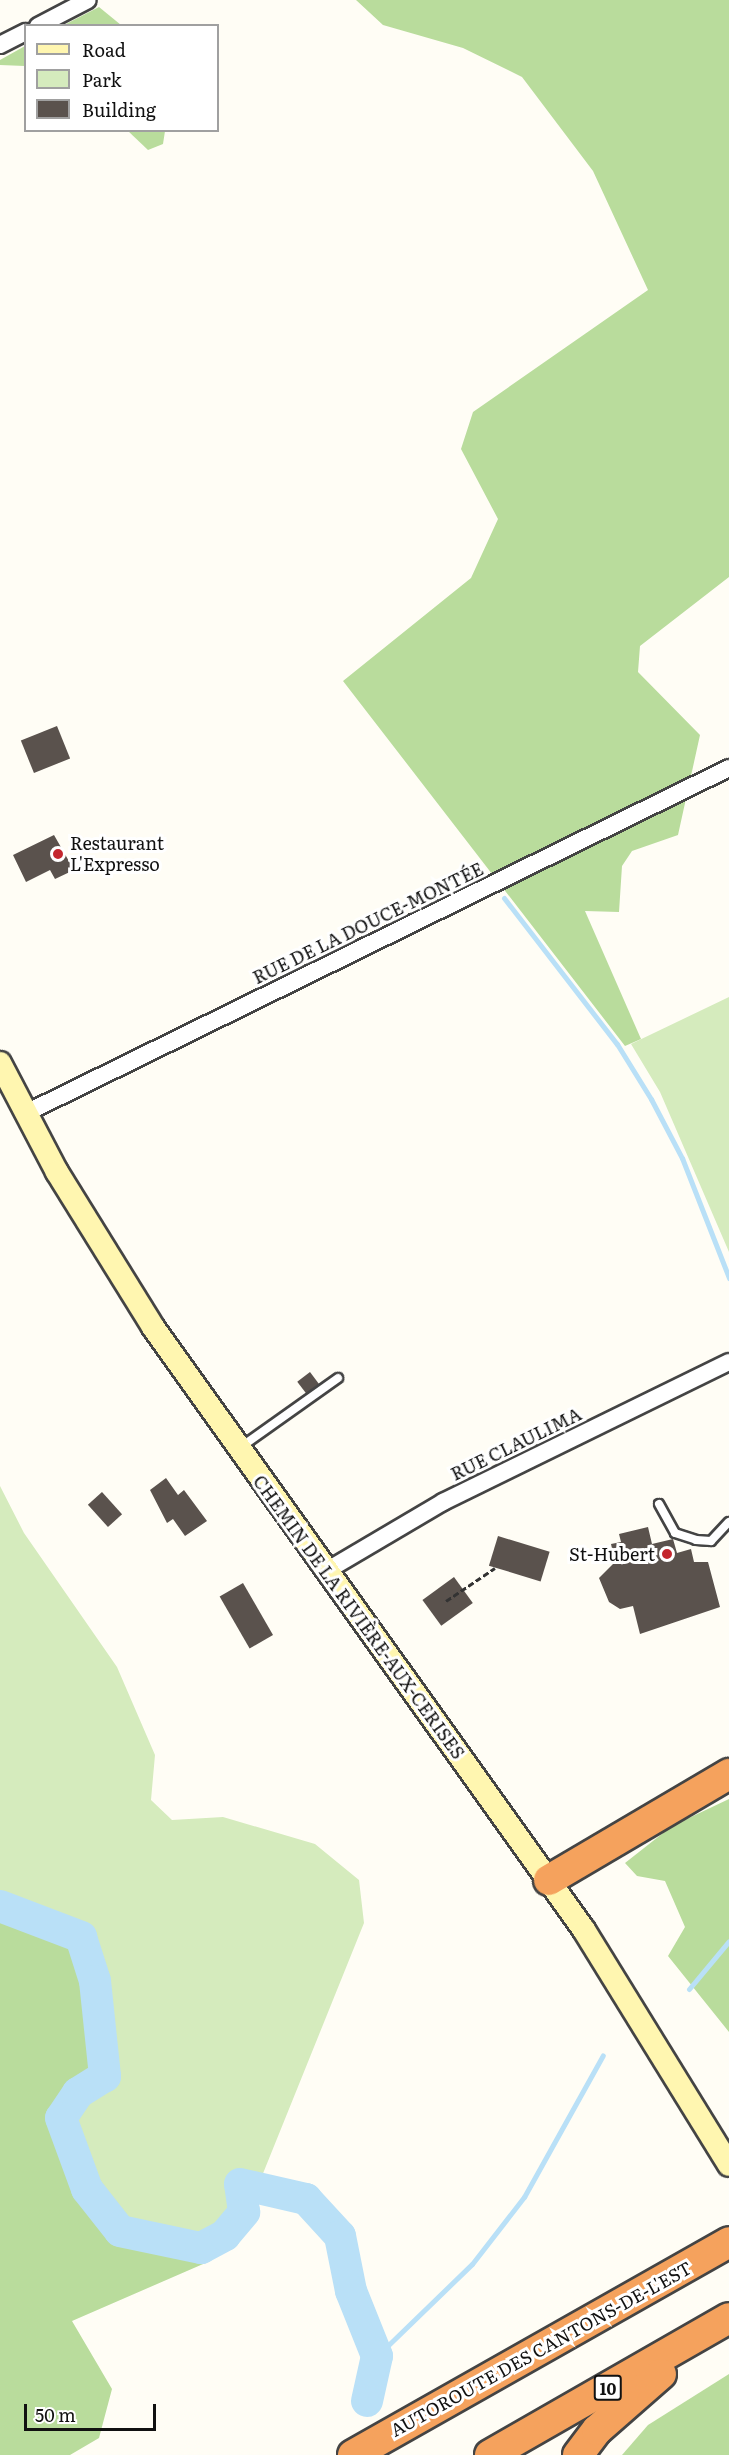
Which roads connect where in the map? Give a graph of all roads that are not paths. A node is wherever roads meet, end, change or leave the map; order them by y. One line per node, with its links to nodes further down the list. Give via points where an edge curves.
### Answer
1 (88, 0): 2 (street)
2 (42, 24)
3 (24, 33): 4 (street)
4 (0, 45)
5 (729, 768): 7 (street, RUE DE LA DOUCE-MONTÉE)
6 (0, 1063): 7 (main road, CHEMIN DE LA RIVIÈRE-AUX-CERISES)
7 (24, 1114): 10 (main road, CHEMIN DE LA RIVIÈRE-AUX-CERISES, via 147,1317)
8 (729, 1362): 13 (street, RUE CLAULIMA, via 427,1510)
9 (338, 1378): 10 (lane)
10 (238, 1449): 13 (main road, CHEMIN DE LA RIVIÈRE-AUX-CERISES)
11 (659, 1504): 12 (lane, via 675,1533 696,1540 711,1541)
12 (729, 1522)
13 (326, 1571): 15 (main road, CHEMIN DE LA RIVIÈRE-AUX-CERISES)
14 (729, 1774): 15 (highway)
15 (549, 1881): 16 (main road, CHEMIN DE LA RIVIÈRE-AUX-CERISES, via 639,2014)
16 (729, 2165)
17 (729, 2242): 19 (highway, AUTOROUTE DES CANTONS-DE-L'EST)
18 (728, 2319): 20 (highway, 10); 21 (highway, via 611,2416)
19 (353, 2455)
20 (490, 2455)
21 (578, 2455)

